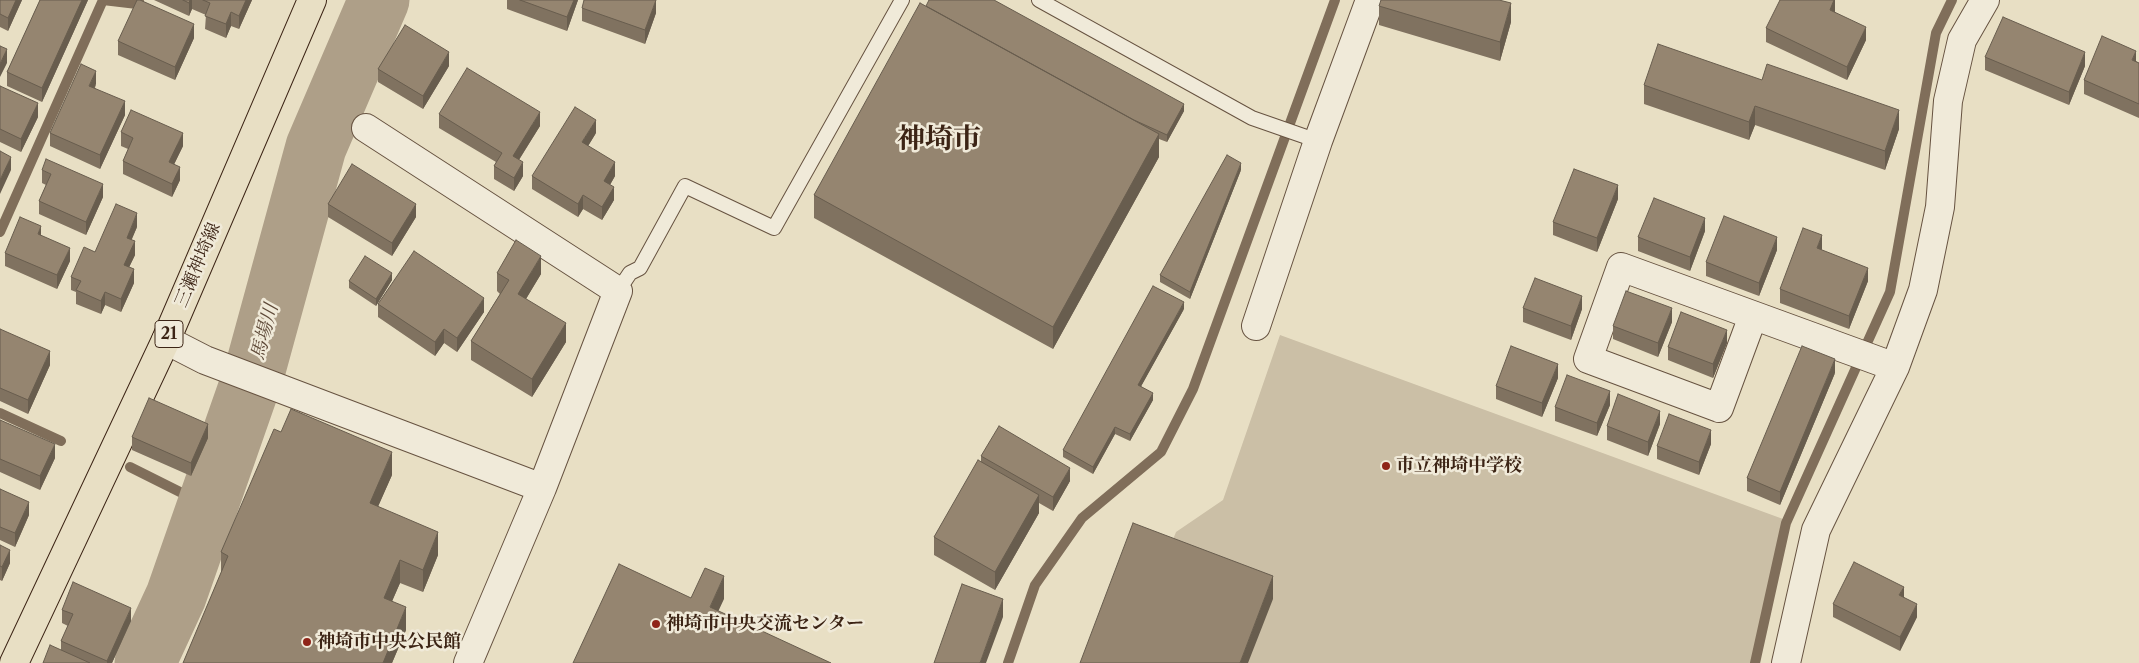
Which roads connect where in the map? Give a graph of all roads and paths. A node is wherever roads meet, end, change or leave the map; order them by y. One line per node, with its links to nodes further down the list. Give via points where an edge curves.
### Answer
1 (312, 0): 11 (main road, 三瀬神埼線 / 21)
2 (902, 0): 8 (lane, via 774,228 685,186 640,268 630,273)
3 (1039, 0): 7 (lane, via 1252,118)
4 (1370, 0): 7 (street)
5 (1984, 0): 12 (street, via 1962,40 1948,101 1938,217 1923,290)
6 (366, 128): 8 (street)
7 (1318, 141): 10 (street)
8 (618, 291): 13 (street)
9 (1753, 316): 9 (street, via 1621,267 1588,359 1719,408); 12 (street)
10 (1256, 326)
11 (166, 340): 13 (street, via 227,369); 14 (main road, 三瀬神埼線 / 21)
12 (1885, 363): 16 (street, via 1816,530)
13 (542, 488): 15 (street)
14 (14, 663)
15 (468, 663)
16 (1786, 663)

